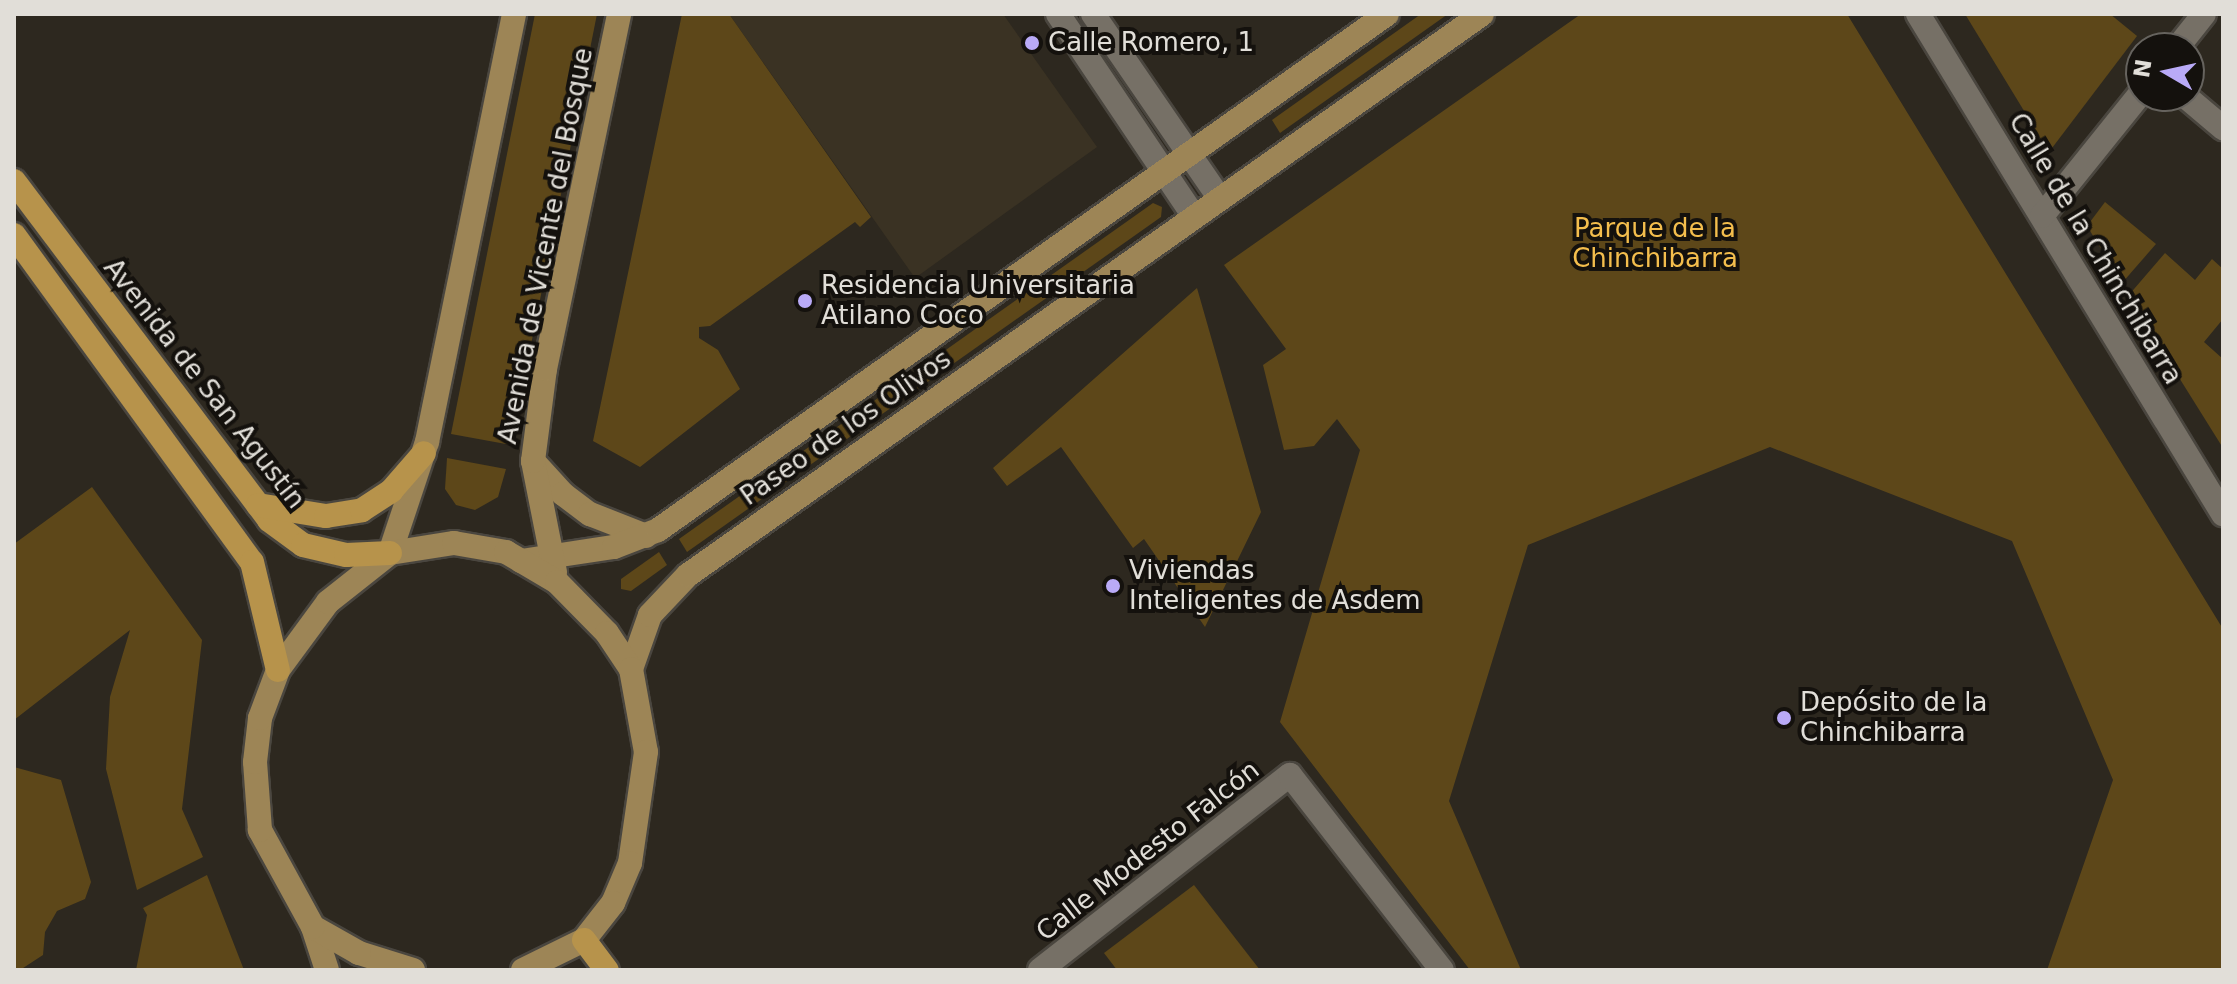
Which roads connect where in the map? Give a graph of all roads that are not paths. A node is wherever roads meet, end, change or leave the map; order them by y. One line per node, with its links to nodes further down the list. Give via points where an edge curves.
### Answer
1 (514, 14): 20 (main road)
2 (619, 14): 21 (main road, Avenida de Vicente del Bosque, via 545,369)
3 (1058, 14): 14 (street)
4 (1093, 14): 13 (street)
5 (1387, 14): 13 (main road, Paseo de los Olivos)
6 (1482, 14): 16 (main road, Paseo de los Olivos)
7 (1918, 14): 18 (street, Calle de la Chinchibarra)
8 (2204, 14): 9 (street)
9 (2190, 32)
10 (2126, 112): 18 (street)
11 (2204, 112): 12 (street)
12 (2223, 128)
13 (1187, 153): 14 (main road, Paseo de los Olivos); 16 (street)
14 (1164, 168): 17 (street); 24 (main road, Paseo de los Olivos)
15 (14, 181): 22 (highway, Avenida de San Agustín)
16 (1219, 197): 17 (main road, Paseo de los Olivos)
17 (1193, 215): 29 (main road, Paseo de los Olivos, via 688,575 650,615)
18 (2042, 216): 23 (street, Calle de la Chinchibarra)
19 (14, 235): 30 (highway, via 252,562)
20 (424, 453): 22 (highway, via 391,491 362,510 326,516); 25 (main road)
21 (533, 461): 24 (main road, via 590,514); 26 (main road, Avenida de Vicente del Bosque)
22 (258, 505): 25 (highway, Avenida de San Agustín, via 303,545 346,555)
23 (2223, 514)
24 (646, 536): 26 (main road, Paseo de los Olivos)
25 (390, 553): 27 (main road, via 454,543 506,552); 30 (main road, via 328,602)
26 (551, 558): 27 (main road, Paseo de los Olivos); 28 (main road, Avenida de Vicente del Bosque)
27 (521, 561): 28 (main road)
28 (557, 582): 29 (main road, via 607,633)
29 (631, 669): 32 (main road, via 646,752 640,817 630,863 613,903)
30 (278, 670): 31 (main road, via 260,718 255,762 260,830)
31 (313, 927): 33 (main road); 34 (main road, via 359,953)
32 (584, 940): 35 (main road); 36 (highway)
33 (327, 970)
34 (413, 970)
35 (523, 970)
36 (607, 970)
37 (1040, 970): 38 (street, Calle Modesto Falcón, via 1290,775)
38 (1442, 970)

